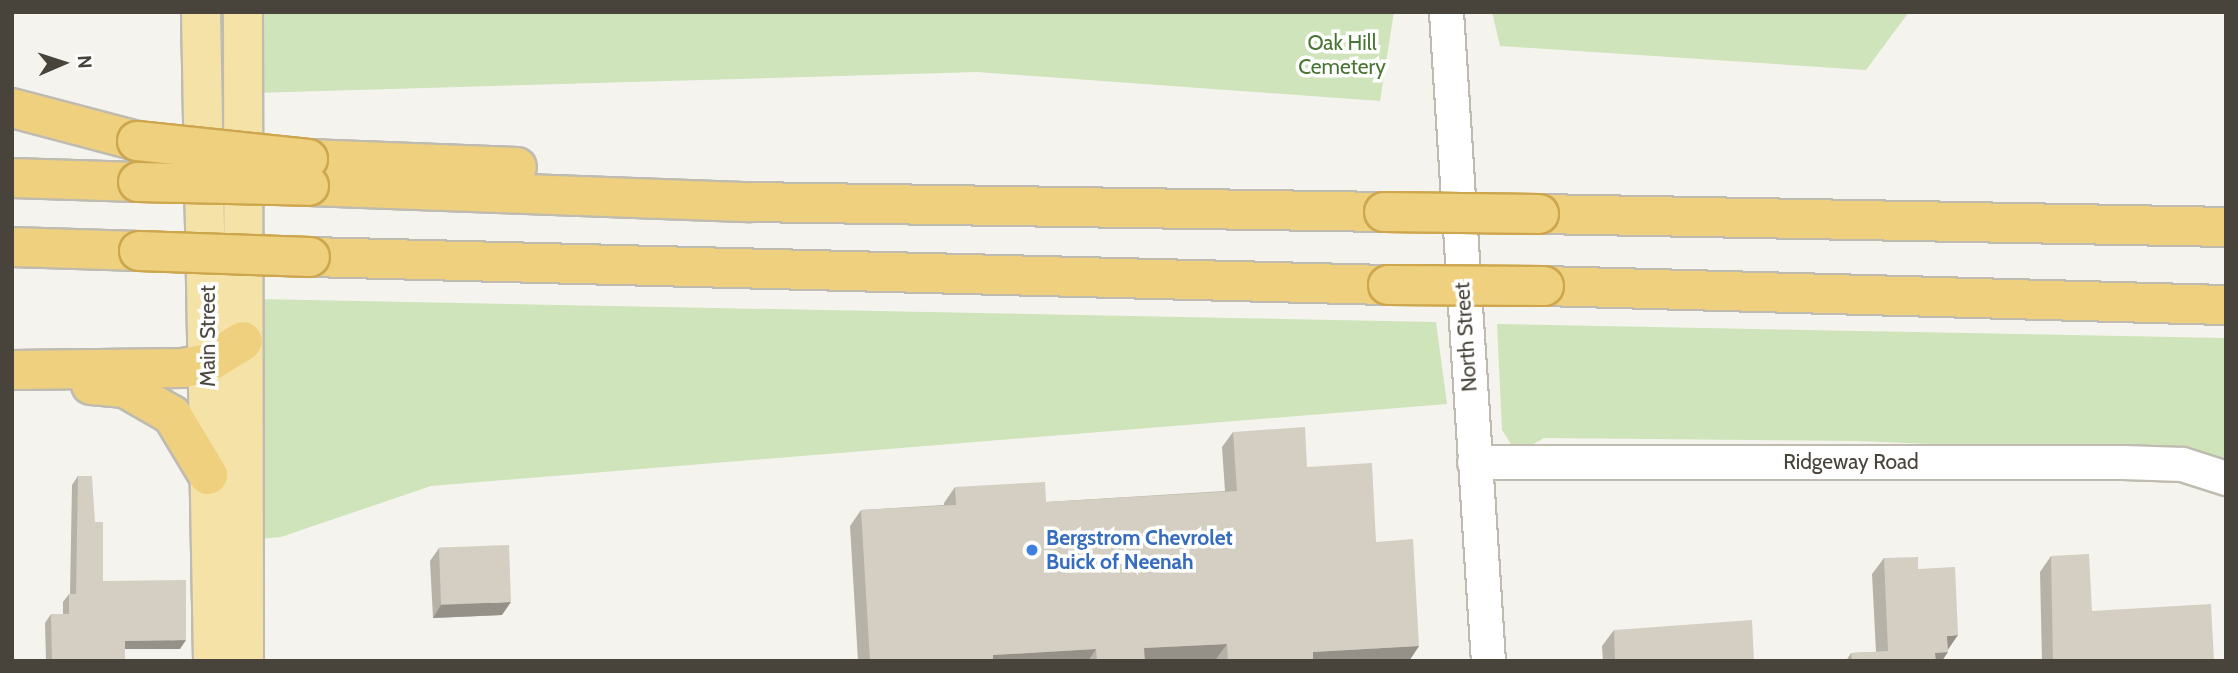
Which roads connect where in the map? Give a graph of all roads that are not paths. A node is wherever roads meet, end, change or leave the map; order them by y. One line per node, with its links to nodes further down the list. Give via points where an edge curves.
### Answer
1 (201, 12): 11 (main road, Main Street)
2 (243, 12): 10 (main road, Main Street)
3 (1446, 12): 14 (street, North Street)
4 (12, 108): 5 (highway, bridge, via 137,141)
5 (308, 173): 6 (highway, bridge, via 138,182); 7 (highway, bridge, via 750,202)
6 (12, 178)
7 (2226, 227)
8 (12, 247): 9 (highway, bridge)
9 (2226, 305)
10 (243, 341): 11 (highway); 18 (main road, Main Street)
11 (208, 363): 12 (highway, via 183,369); 15 (main road, Main Street)
12 (12, 370)
13 (12, 386): 15 (highway, via 125,388 172,415)
14 (1474, 462): 16 (street, Ridgeway Road, via 2123,462 2182,464); 19 (street, North Street)
15 (208, 475): 17 (main road, Main Street)
16 (2226, 478)
17 (213, 661)
18 (244, 661)
19 (1488, 661)

